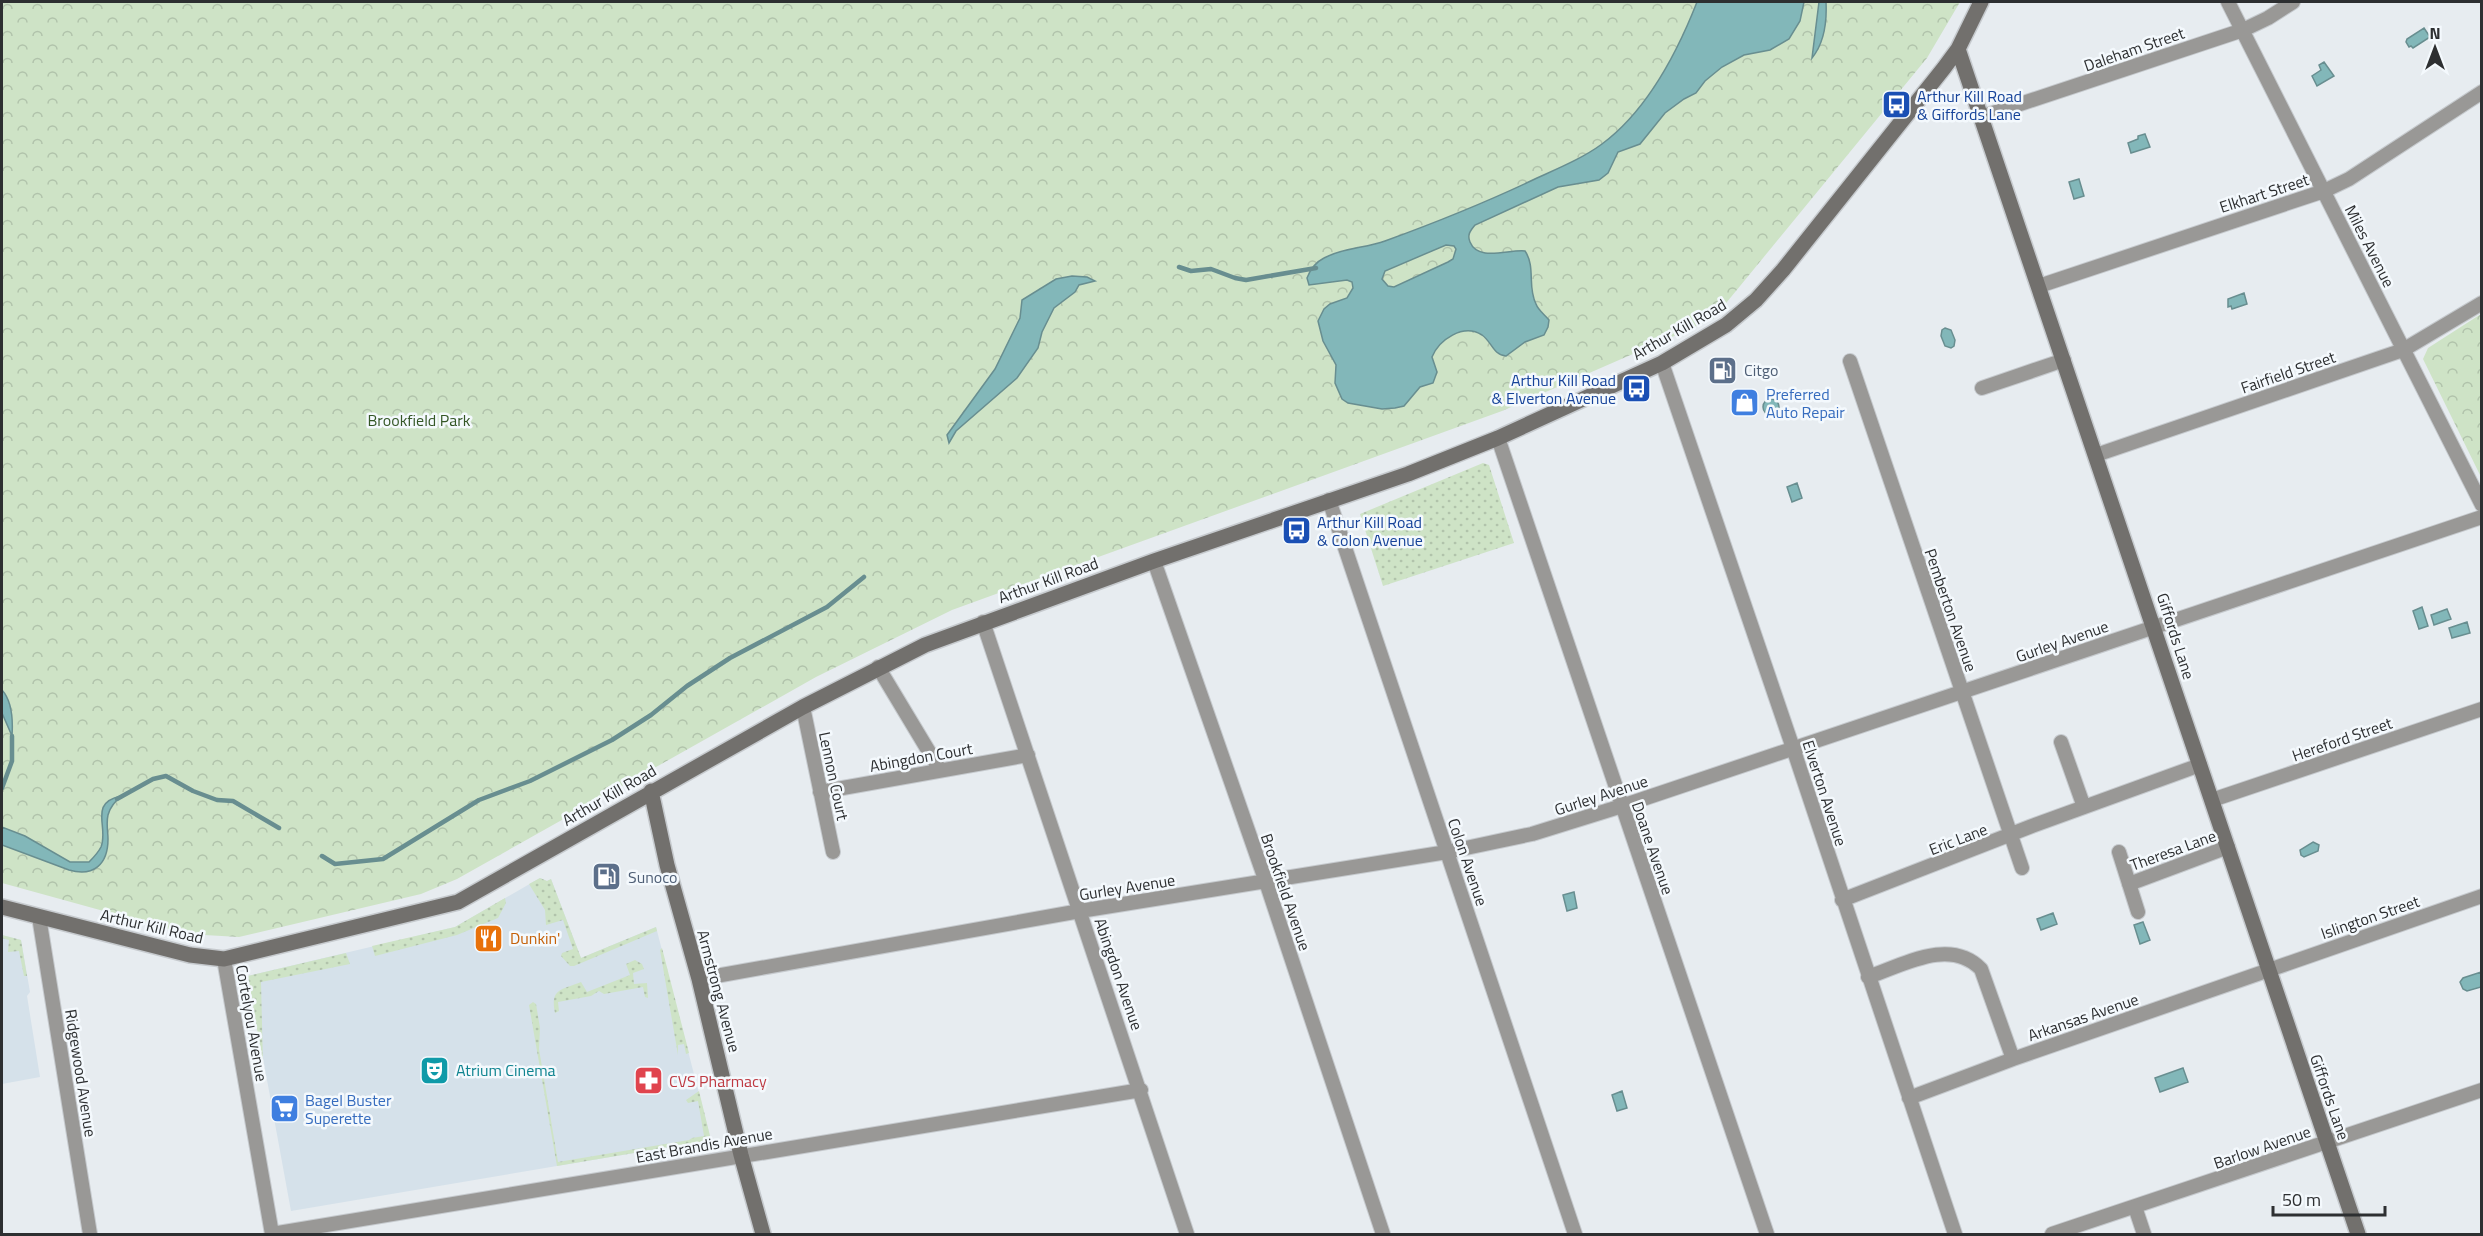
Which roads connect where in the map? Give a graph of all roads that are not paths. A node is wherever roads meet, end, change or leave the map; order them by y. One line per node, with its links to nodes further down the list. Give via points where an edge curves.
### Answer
1 (1981, 2): 5 (street, Arthur Kill Road)
2 (2228, 2): 4 (street, Miles Avenue)
3 (2293, 2): 4 (street, Daleham Street)
4 (2243, 30): 7 (street, Daleham Street); 8 (street, Miles Avenue)
5 (1958, 49): 7 (street, Giffords Lane); 14 (street, Arthur Kill Road, via 1756,300 1726,325)
6 (2481, 92): 8 (street, Elkhart Street, via 2349,179)
7 (1982, 117): 9 (street, Giffords Lane)
8 (2324, 191): 9 (street, Elkhart Street); 11 (street, Miles Avenue)
9 (2039, 286): 12 (street, Giffords Lane)
10 (2481, 303): 11 (street, Fairfield Street)
11 (2403, 350): 17 (street, Fairfield Street); 19 (street, Miles Avenue)
12 (2064, 360): 15 (street); 17 (street, Giffords Lane)
13 (1850, 361): 25 (street, Pemberton Avenue)
14 (1662, 363): 16 (street, Arthur Kill Road); 29 (street, Elverton Avenue)
15 (1982, 388)
16 (1498, 438): 18 (street, Arthur Kill Road); 36 (street, Doane Avenue)
17 (2096, 455): 23 (street, Giffords Lane)
18 (1329, 500): 21 (street, Arthur Kill Road); 41 (street, Colon Avenue)
19 (2481, 505)
20 (2481, 517): 23 (street, Gurley Avenue)
21 (1154, 561): 22 (street, Arthur Kill Road); 44 (street, Brookfield Avenue)
22 (983, 622): 24 (street, Arthur Kill Road); 30 (street, Abingdon Avenue)
23 (2154, 628): 25 (street, Gurley Avenue); 31 (street, Giffords Lane)
24 (878, 667): 26 (street, Arthur Kill Road); 32 (street)
25 (1961, 693): 29 (street, Gurley Avenue); 38 (street, Pemberton Avenue)
26 (802, 707): 33 (street, Arthur Kill Road); 34 (street, Lennon Court)
27 (2481, 710): 35 (street, Hereford Street)
28 (2061, 742): 37 (street)
29 (1793, 748): 36 (street, Gurley Avenue); 47 (street, Elverton Avenue)
30 (1028, 755): 32 (street, Abingdon Court); 49 (street, Abingdon Avenue)
31 (2200, 765): 35 (street, Giffords Lane); 37 (street, Eric Lane)
32 (940, 770): 34 (street, Abingdon Court)
33 (651, 791): 52 (street, Arthur Kill Road, via 458,903); 55 (street, Armstrong Avenue)
34 (820, 792): 40 (street, Lennon Court)
35 (2212, 800): 39 (street, Giffords Lane)
36 (1622, 806): 41 (street, Gurley Avenue, via 1532,834); 70 (street, Doane Avenue)
37 (2084, 807): 38 (street, Eric Lane)
38 (2012, 836): 43 (street, Pemberton Avenue); 47 (street, Eric Lane)
39 (2228, 847): 45 (street, Theresa Lane); 53 (street, Giffords Lane)
40 (832, 852)
41 (1447, 852): 44 (street, Gurley Avenue); 69 (street, Colon Avenue)
42 (2119, 852): 45 (street, Theresa Lane)
43 (2022, 868)
44 (1266, 882): 49 (street, Gurley Avenue); 68 (street, Brookfield Avenue)
45 (2129, 884): 50 (street, Theresa Lane)
46 (2481, 896): 53 (street, Islington Street)
47 (1842, 900): 54 (street, Elverton Avenue)
48 (2, 907): 51 (street, Arthur Kill Road)
49 (1080, 912): 55 (street, Gurley Avenue); 57 (street, Abingdon Avenue)
50 (2138, 912)
51 (39, 917): 52 (street, Arthur Kill Road, via 190,955); 64 (street, Ridgewood Avenue)
52 (224, 959): 65 (street, Cortelyou Avenue)
53 (2268, 969): 56 (street, Arkansas Avenue); 60 (street, Giffords Lane)
54 (1869, 977): 56 (street, via 1928,956 1959,955 1972,960 1981,969); 59 (street, Elverton Avenue)
55 (699, 979): 61 (street, Armstrong Avenue)
56 (2013, 1059): 59 (street, Arkansas Avenue)
57 (1141, 1090): 61 (street, East Brandis Avenue); 67 (street, Abingdon Avenue)
58 (2481, 1090): 60 (street, Barlow Avenue)
59 (1909, 1098): 71 (street, Elverton Avenue)
60 (2326, 1142): 62 (street, Barlow Avenue); 74 (street, Giffords Lane)
61 (741, 1155): 65 (street, East Brandis Avenue); 66 (street, Armstrong Avenue)
62 (2135, 1207): 72 (street, Barlow Avenue); 73 (street)
63 (85, 1234): 64 (street)
64 (90, 1234)
65 (272, 1234)
66 (763, 1234)
67 (1187, 1234)
68 (1383, 1234)
69 (1575, 1234)
70 (1767, 1234)
71 (1955, 1234)
72 (2052, 1234)
73 (2144, 1234)
74 (2358, 1234)

